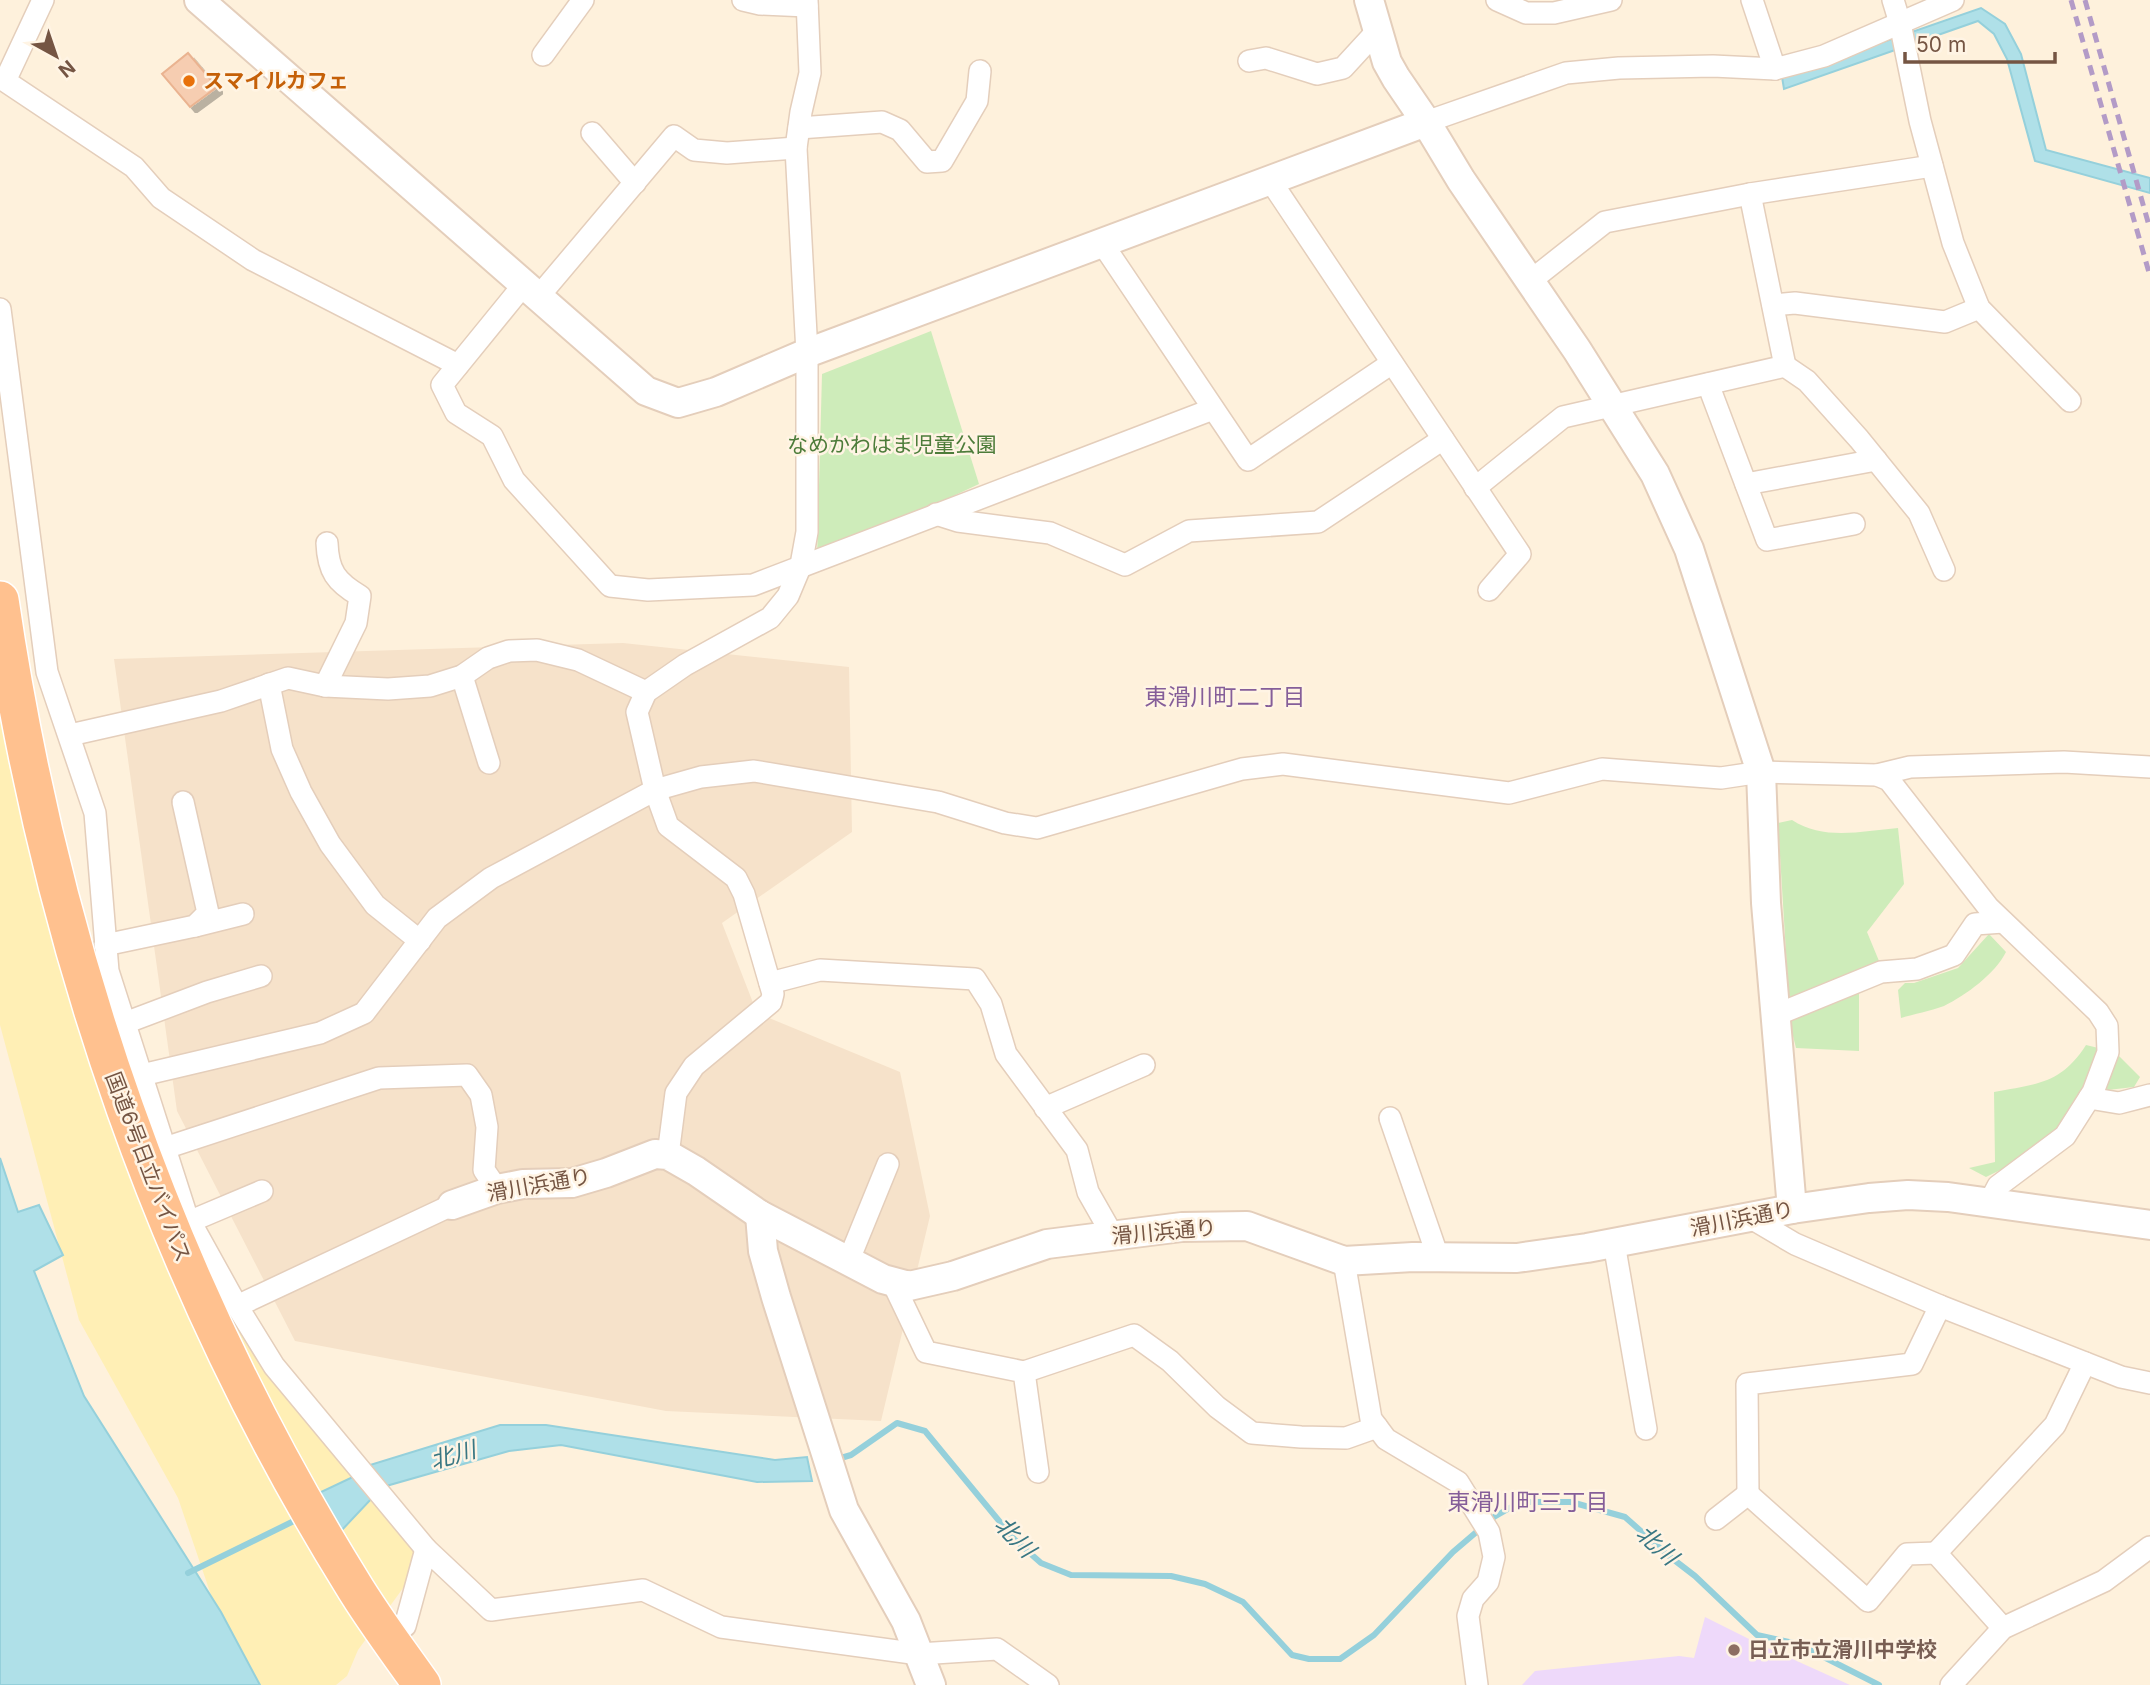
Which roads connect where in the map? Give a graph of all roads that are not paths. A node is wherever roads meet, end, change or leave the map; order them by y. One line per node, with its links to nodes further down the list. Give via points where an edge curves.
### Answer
1 (43, 0): 33 (street, via 5,81 134,167 161,198 253,260)
2 (199, 0): 27 (street)
3 (583, 0): 14 (street)
4 (743, 0): 11 (street)
5 (1369, 0): 13 (street)
6 (1497, 0): 7 (street, via 1526,13 1554,13)
7 (1611, 0)
8 (1752, 0): 16 (street)
9 (1893, 0): 12 (street)
10 (1954, 0): 12 (street)
11 (807, 3): 20 (street, via 810,73)
12 (1900, 23): 16 (street, via 1824,56); 21 (street)
13 (1377, 31): 15 (street, via 1343,68 1317,74 1266,58); 18 (street, via 1387,62)
14 (542, 55)
15 (1249, 61)
16 (1775, 69): 18 (street, via 1713,66 1566,73)
17 (980, 71): 20 (street, via 977,101 942,161 927,162 900,130 882,122)
18 (1426, 122): 22 (street); 26 (street)
19 (592, 133): 23 (street)
20 (798, 138): 23 (street, via 727,153 694,150 674,136); 31 (street)
21 (1932, 166): 24 (street); 29 (street, via 1953,243)
22 (1270, 180): 25 (street); 32 (street)
23 (635, 183): 27 (street)
24 (1750, 194): 26 (street, via 1605,222); 28 (street)
25 (1102, 243): 31 (street); 38 (street)
26 (1529, 282): 37 (street)
27 (532, 289): 31 (street, via 646,391 678,403); 33 (street)
28 (1773, 305): 29 (street, via 1795,303 1945,322); 34 (street)
29 (1979, 308): 36 (street)
30 (0, 309): 54 (street, via 47,672)
31 (807, 353): 46 (street, via 807,531)
32 (1392, 363): 38 (street, via 1248,460); 39 (street)
33 (458, 365): 46 (street, via 442,385 456,413 492,436 514,480 610,586 648,590 753,585)
34 (1785, 366): 35 (street); 40 (street, via 1807,381)
35 (1707, 384): 37 (street); 41 (street)
36 (2070, 401)
37 (1612, 406): 42 (street, via 1563,418); 57 (street, via 1656,474 1689,549)
38 (1213, 409): 43 (street)
39 (1443, 439): 42 (street); 43 (street, via 1318,522 1188,531 1125,565 1050,533)
40 (1876, 460): 41 (street); 47 (street, via 1919,513)
41 (1746, 484): 44 (street, via 1767,540)
42 (1475, 488): 48 (street, via 1520,554)
43 (936, 514): 46 (street)
44 (1854, 524)
45 (327, 542): 52 (street, via 334,576 360,596 356,623)
46 (801, 565): 53 (street, via 788,596 770,618)
47 (1944, 570)
48 (1489, 590)
49 (0, 600): 111 (highway, 国道6号日立バイパス, via 41,824 62,911 116,1087 163,1213 193,1285 280,1459 353,1585)
50 (462, 676): 52 (street, via 430,686); 53 (street, via 488,658 509,651 537,650 578,660); 55 (street)
51 (269, 684): 52 (street, via 288,678); 54 (street, via 221,701); 64 (street, via 282,749 330,844 375,905)
52 (325, 686)
53 (646, 692): 59 (street, via 637,712)
54 (70, 735): 65 (street, via 95,813)
55 (489, 763)
56 (2150, 767): 58 (street, via 2064,762 1910,767)
57 (1761, 772): 58 (street); 59 (street, via 1721,778 1602,769 1509,793 1283,764 1242,769 1037,828 1005,824 938,802 754,771 701,777); 68 (street)
58 (1878, 775): 62 (street, via 1889,780)
59 (655, 790): 64 (street, via 491,878 437,918); 67 (street, via 668,826 736,878)
60 (183, 802): 63 (street, via 208,914)
61 (243, 914): 63 (street)
62 (2003, 922): 68 (street, via 1975,924 1954,955 1917,969 1881,972); 73 (street, via 2098,1012 2107,1026 2108,1052)
63 (195, 926): 65 (street)
64 (420, 941): 71 (street, via 364,1013 320,1033)
65 (105, 945): 69 (street, via 108,971)
66 (261, 976): 69 (street)
67 (770, 983): 74 (street, via 820,970 975,979 991,1004 1006,1054); 77 (street, via 771,1002 694,1066 676,1093)
68 (1776, 1015): 83 (street)
69 (125, 1023): 71 (street)
70 (1144, 1065): 74 (street)
71 (142, 1075): 76 (street)
72 (2150, 1095): 73 (street, via 2119,1103)
73 (2089, 1098): 81 (street, via 2065,1136 1998,1186)
74 (1045, 1108): 88 (street, via 1077,1150 1088,1192)
75 (1391, 1118): 90 (street)
76 (165, 1148): 79 (street, via 379,1078 467,1074 481,1095 486,1127 484,1170); 86 (street)
77 (668, 1156): 79 (street, 滑川浜通り, via 654,1154 572,1183); 84 (street, 滑川浜通り)
78 (888, 1164): 92 (street)
79 (496, 1189): 82 (street, 滑川浜通り)
80 (262, 1191): 86 (street)
81 (1989, 1203): 83 (street, 滑川浜通り, via 1908,1195); 87 (street, 滑川浜通り)
82 (452, 1205): 94 (street, 滑川浜通り)
83 (1792, 1209): 85 (street, 滑川浜通り)
84 (760, 1215): 92 (street, 滑川浜通り); 109 (street, via 763,1251 835,1486)
85 (1751, 1218): 89 (street, 滑川浜通り); 95 (street, via 1796,1244)
86 (191, 1221): 94 (street)
87 (2150, 1225)
88 (1112, 1236): 91 (street, 滑川浜通り, via 1182,1227 1247,1226); 93 (street, 滑川浜通り, via 1047,1244 909,1286)
89 (1614, 1243): 90 (street, 滑川浜通り, via 1517,1258); 100 (street)
90 (1438, 1257): 91 (street, 滑川浜通り)
91 (1344, 1261): 99 (street, via 1371,1419)
92 (848, 1262): 93 (street, 滑川浜通り)
93 (892, 1281): 97 (street, via 926,1352)
94 (237, 1306): 105 (street, via 274,1366)
95 (1940, 1306): 96 (street); 102 (street, via 1912,1364 1747,1384)
96 (2085, 1363): 98 (street); 106 (street, via 2055,1426)
97 (1024, 1372): 99 (street, via 1134,1335 1252,1433 1346,1438); 101 (street)
98 (2150, 1384)
99 (1377, 1427): 114 (street, via 1386,1439 1458,1482 1489,1532 1494,1558 1488,1582 1473,1599 1468,1616)
100 (1646, 1429)
101 (1038, 1472)
102 (1748, 1494): 103 (street); 106 (street, via 1868,1601 1907,1554)
103 (1716, 1519)
104 (2150, 1547): 108 (street, via 2104,1581)
105 (426, 1549): 107 (street); 109 (street, via 491,1610 643,1590 721,1627)
106 (1936, 1553): 108 (street)
107 (405, 1626)
108 (2003, 1628): 110 (street)
109 (919, 1654): 112 (street); 113 (street, via 998,1650)
110 (1964, 1681)
111 (422, 1685)
112 (931, 1685)
113 (1048, 1685)
114 (1477, 1685)

